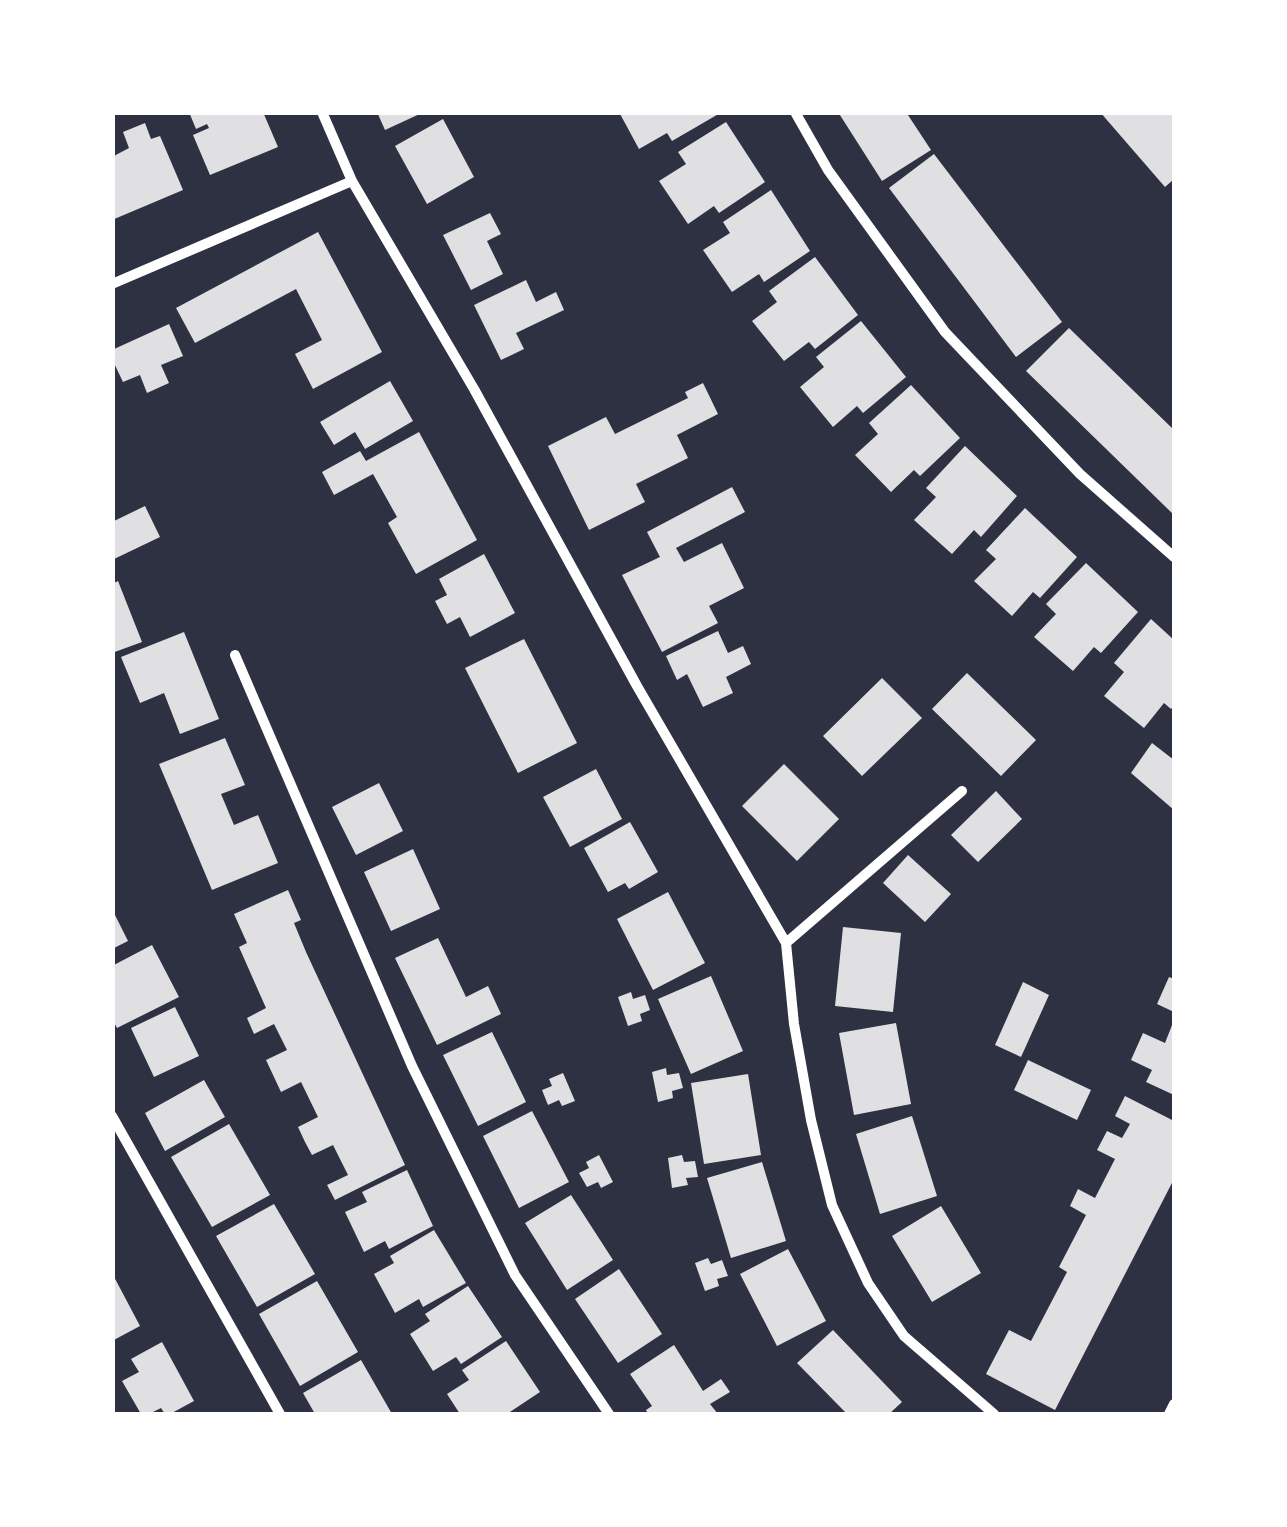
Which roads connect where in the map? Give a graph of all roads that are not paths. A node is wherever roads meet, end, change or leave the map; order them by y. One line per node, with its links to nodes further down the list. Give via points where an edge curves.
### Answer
1 (322, 112): 3 (street)
2 (795, 112): 5 (street, via 828,170 945,332 1080,474)
3 (352, 181): 4 (street); 8 (street)
4 (112, 284)
5 (1174, 557)
6 (235, 655): 12 (street, via 429,1101 515,1275)
7 (962, 792): 8 (street)
8 (786, 944): 13 (street, via 794,1024 832,1204 868,1283 904,1336)
9 (112, 1116): 11 (street)
10 (1174, 1404): 14 (street)
11 (280, 1414)
12 (609, 1414)
13 (994, 1414)
14 (1169, 1414)

